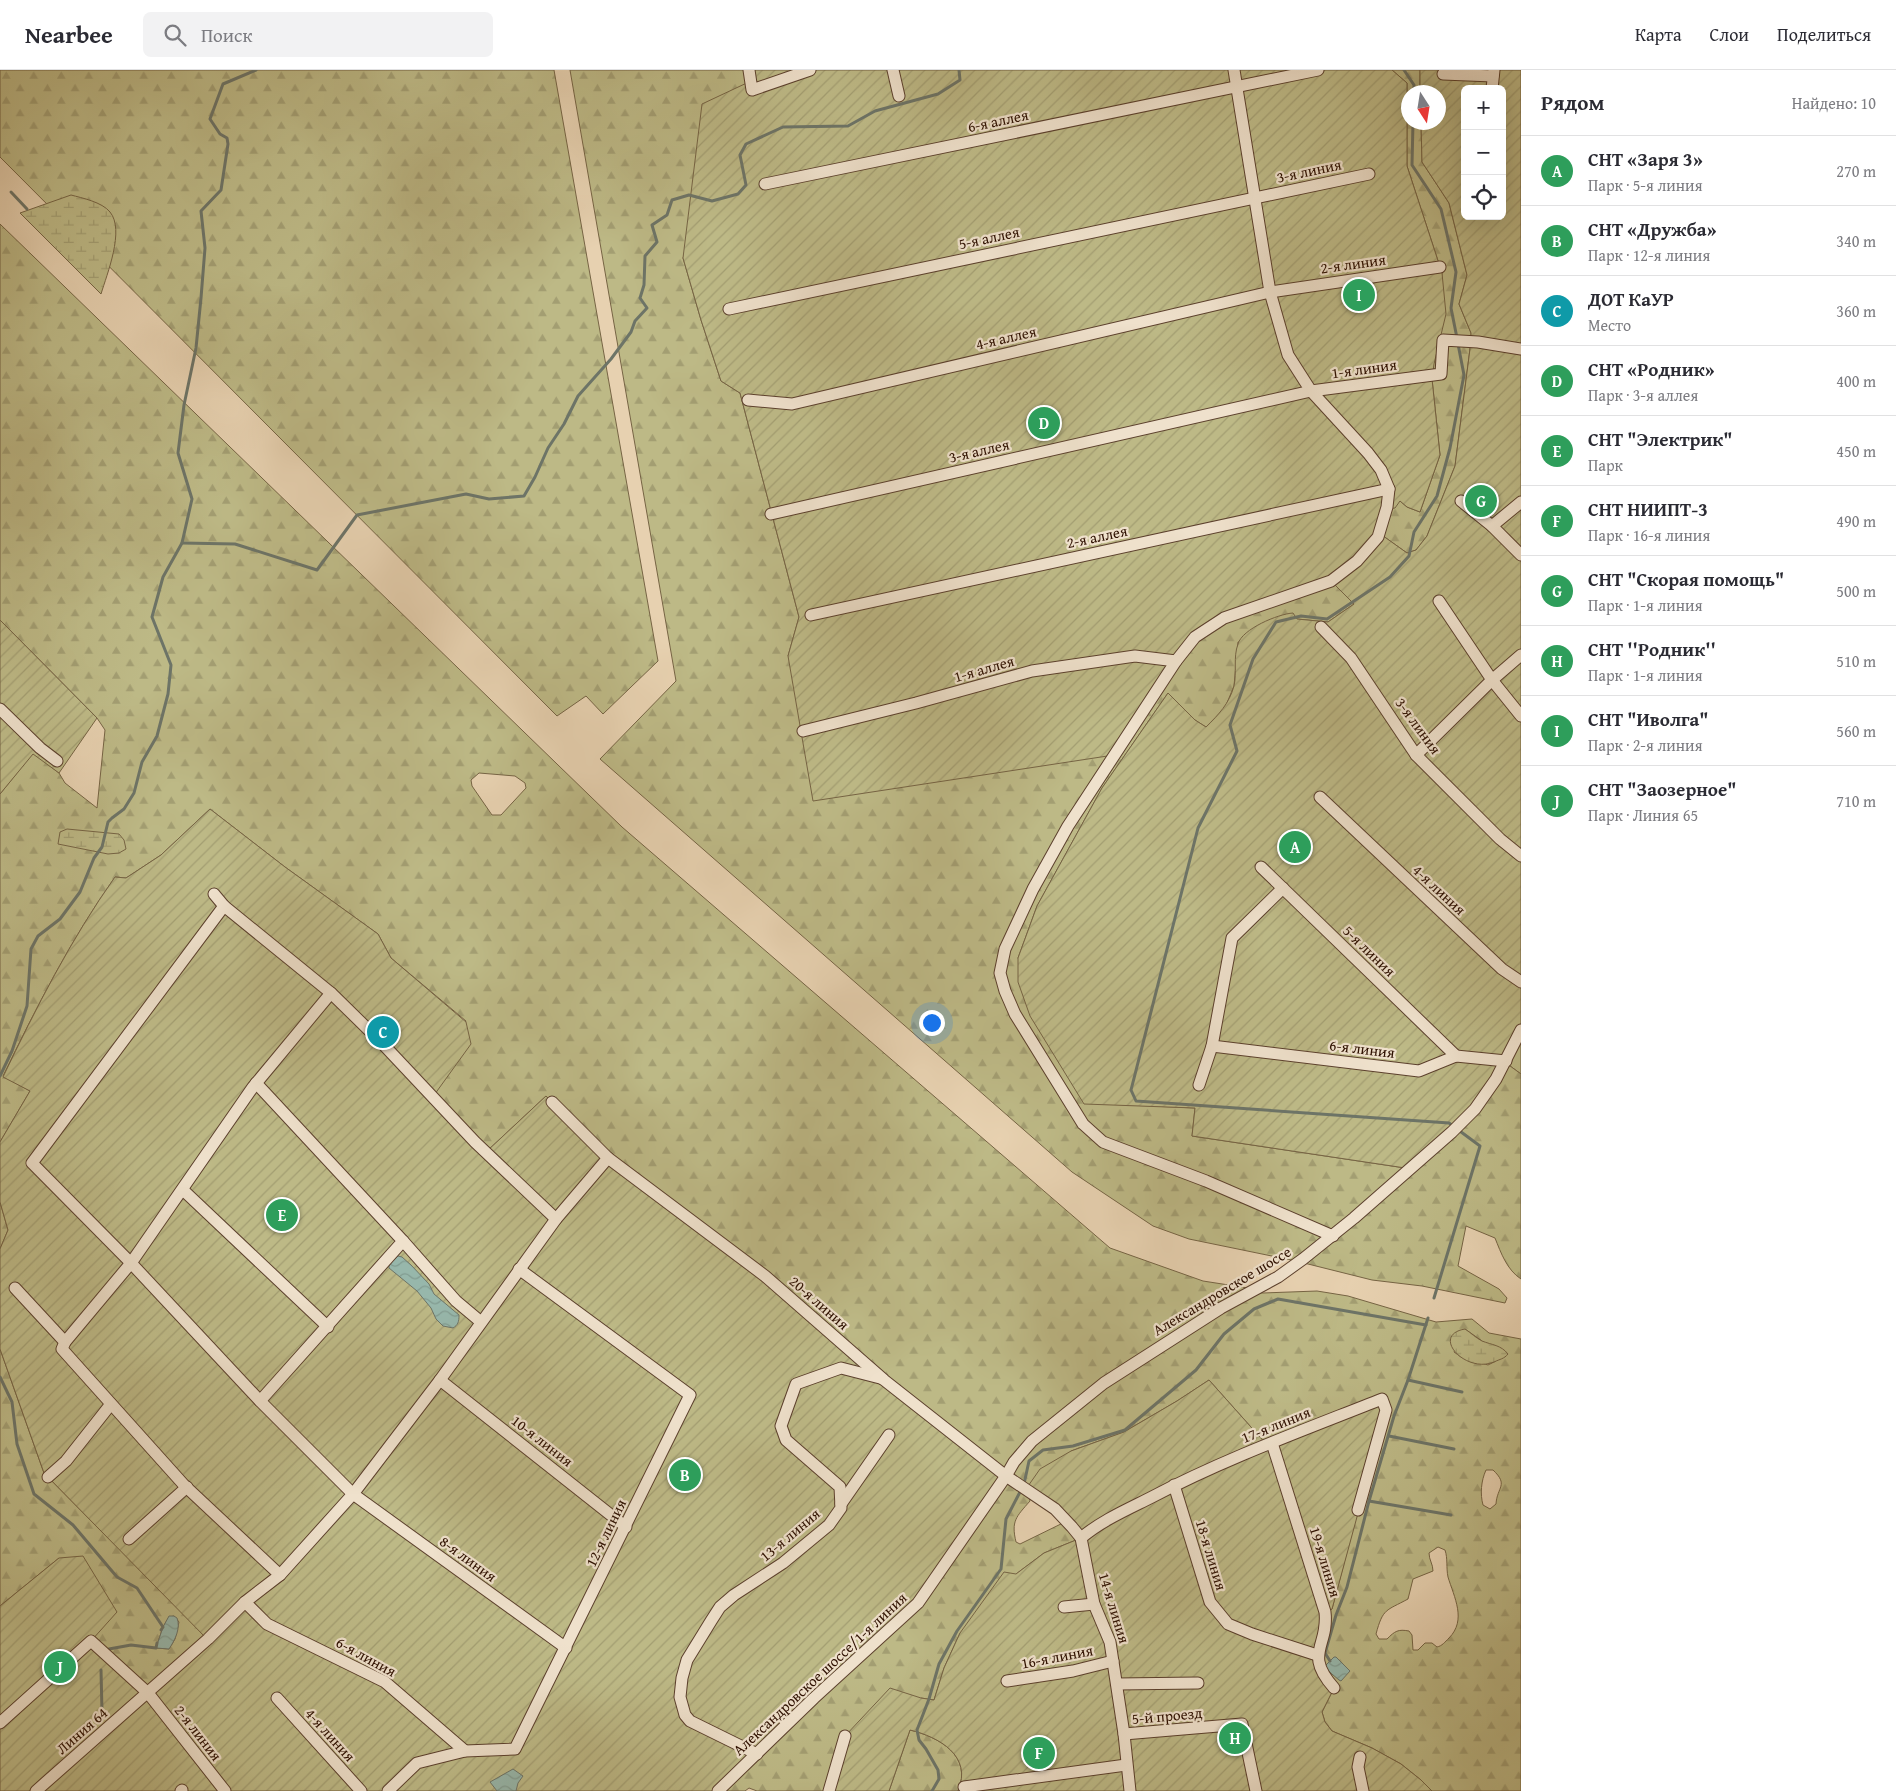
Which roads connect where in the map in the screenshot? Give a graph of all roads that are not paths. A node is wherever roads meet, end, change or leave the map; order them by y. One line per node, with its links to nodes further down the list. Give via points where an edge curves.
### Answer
1 (749, 70): 2 (street, via 752,90)
2 (810, 70)
3 (893, 70): 9 (street)
4 (1234, 70): 8 (street)
5 (1318, 70): 8 (street)
6 (1494, 73): 7 (street)
7 (1443, 74)
8 (1237, 87): 11 (street, 6-я аллея); 12 (street)
9 (899, 96)
10 (1369, 174): 12 (street, 3-я линия)
11 (766, 184)
12 (1255, 197): 14 (street); 15 (street, 5-я аллея)
13 (1440, 267): 14 (street, 2-я линия)
14 (1270, 292): 17 (street, via 1288,355); 18 (street, 4-я аллея, via 792,404)
15 (730, 309)
16 (1521, 349): 17 (street, 1-я линия, via 1443,340 1441,374)
17 (1311, 391): 19 (street, via 1368,452 1382,470); 22 (street, 3-я аллея)
18 (748, 400)
19 (1389, 489): 26 (street, 2-я аллея); 29 (street, via 1378,537 1357,561 1332,581 1224,618 1195,637)
20 (1461, 501): 23 (street)
21 (1521, 502): 23 (street)
22 (771, 514)
23 (1492, 526): 24 (street)
24 (1521, 556)
25 (1439, 601): 30 (street)
26 (811, 615)
27 (1320, 627): 34 (street, 3-я линия, via 1352,658)
28 (1521, 655): 30 (street)
29 (1176, 661): 33 (street, 1-я аллея, via 1135,656 1032,671); 54 (street, via 1068,826 1033,889 1005,949 1000,973 1002,982 1015,1014 1083,1124 1102,1142 1206,1181)
30 (1492, 680): 32 (street); 34 (street)
31 (0, 709): 35 (street)
32 (1521, 716)
33 (803, 731)
34 (1416, 755): 37 (street, 3-я линия)
35 (56, 761)
36 (1320, 797): 42 (street, 4-я линия, via 1502,969)
37 (1521, 856)
38 (1261, 867): 39 (street, 5-я линия)
39 (1282, 888): 45 (street, via 1232,938); 46 (street, 5-я линия)
40 (214, 894): 41 (street)
41 (224, 906): 43 (street); 56 (street, 8-я линия, via 32,1162)
42 (1521, 982)
43 (331, 993): 48 (street); 53 (street, via 475,1142)
44 (1521, 1030): 47 (street, Александровское шоссе)
45 (1212, 1046): 46 (street, 6-я линия, via 1420,1071); 49 (street)
46 (1456, 1056): 47 (street, 6-я линия)
47 (1506, 1061): 54 (street, Александровское шоссе, via 1476,1108)
48 (256, 1083): 52 (street); 55 (street)
49 (1199, 1085)
50 (552, 1102): 51 (street, 20-я линия)
51 (608, 1158): 53 (street, Линия 64); 63 (street, 20-я линия, via 765,1276)
52 (183, 1190): 56 (street); 60 (street)
53 (556, 1219): 57 (street, Линия 64)
54 (1333, 1236): 68 (street, Александровское шоссе, via 1278,1277 1220,1308 1104,1383 1032,1441)
55 (403, 1241): 59 (street, via 456,1301); 60 (street)
56 (131, 1263): 61 (street); 64 (street, 8-я линия)
57 (519, 1269): 59 (street, Линия 64); 75 (street, 12-я линия, via 690,1395)
58 (15, 1288): 61 (street)
59 (481, 1322): 62 (street, Линия 64)
60 (328, 1328): 64 (street)
61 (65, 1342): 65 (street, via 62,1349)
62 (440, 1380): 72 (street, Линия 64); 75 (street, 10-я линия)
63 (884, 1380): 68 (street, 20-я линия); 73 (street, 13-я линия, via 841,1368 796,1384 787,1407 781,1426 786,1440 840,1487)
64 (260, 1401): 72 (street, 8-я линия)
65 (111, 1404): 69 (street, via 66,1461); 71 (street)
66 (888, 1435): 73 (street)
67 (1272, 1443): 70 (street, 17-я линия); 74 (street, 17-я линия, via 1384,1396 1386,1410); 83 (street, 19-я линия, via 1325,1612 1326,1624)
68 (1006, 1476): 76 (street, via 1055,1509); 95 (street, Александровское шоссе/1-я линия, via 918,1603)
69 (48, 1477)
70 (1174, 1485): 76 (street, 17-я линия, via 1096,1526); 83 (street, 18-я линия, via 1210,1602 1228,1624)
71 (187, 1488): 77 (street); 78 (street)
72 (353, 1494): 78 (street, Линия 64); 82 (street, 8-я линия)
73 (841, 1504): 95 (street, 13-я линия, via 821,1532 783,1564 720,1607 687,1660 680,1697 685,1715 690,1721)
74 (1358, 1510)
75 (626, 1527): 82 (street, 12-я линия)
76 (1081, 1538): 80 (street, 14-я линия)
77 (129, 1539)
78 (280, 1575): 79 (street, Линия 64)
79 (245, 1602): 89 (street, Линия 64); 94 (street, 6-я линия, via 267,1624 385,1682)
80 (1094, 1604): 81 (street); 84 (street, 14-я линия, via 1110,1642)
81 (1064, 1607)
82 (566, 1648): 94 (street, 12-я линия, via 515,1749)
83 (1317, 1655): 88 (street, via 1320,1668)
84 (1113, 1660): 85 (street, 16-я линия, via 1073,1671); 86 (street, 14-я линия)
85 (1007, 1681)
86 (1117, 1684): 87 (street); 92 (street, 14-я линия)
87 (1198, 1684)
88 (1334, 1688)
89 (148, 1693): 91 (street, 2-я линия, via 91,1641); 99 (street, Линия 64); 100 (street, 2-я линия)
90 (277, 1698): 101 (street, 4-я линия)
91 (0, 1724)
92 (1123, 1729): 97 (street, 14-я линия); 106 (street, 5-й проезд, via 1242,1724)
93 (845, 1736): 104 (street)
94 (465, 1751): 102 (street, 12-я линия, via 417,1763)
95 (757, 1754): 103 (street, Александровское шоссе/1-я линия)
96 (1360, 1757): 107 (street, via 1358,1767)
97 (1126, 1765): 98 (street); 105 (street, 14-я линия)
98 (964, 1787)
99 (36, 1791)
100 (225, 1791)
101 (361, 1791)
102 (388, 1791)
103 (718, 1791)
104 (829, 1791)
105 (1130, 1791)
106 (1256, 1791)
107 (1363, 1791)

